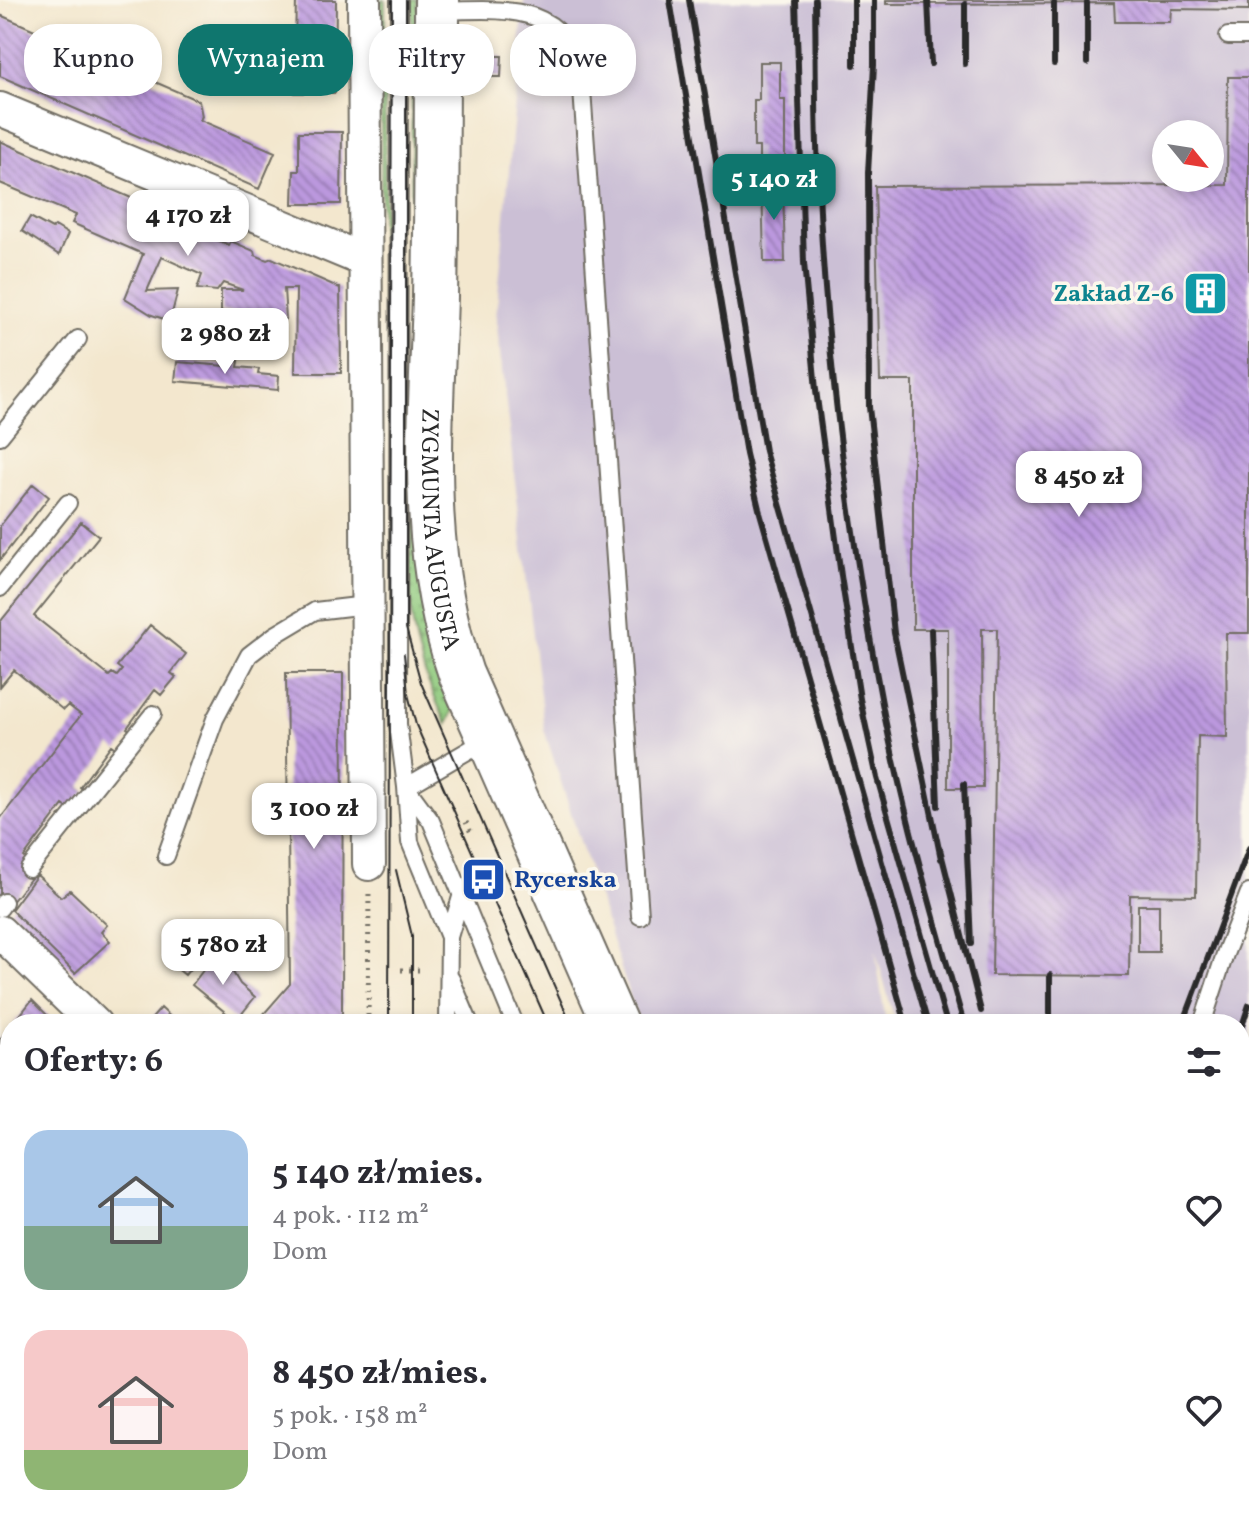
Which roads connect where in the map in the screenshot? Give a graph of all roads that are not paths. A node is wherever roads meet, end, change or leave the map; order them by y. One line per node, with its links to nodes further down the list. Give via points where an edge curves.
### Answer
1 (364, 0): 6 (street)
2 (424, 4): 13 (street, ZYGMUNTA AUGUSTA, via 437,221 430,527 448,634); 14 (lane, via 397,700); 21 (lane, via 544,19 568,38 581,75)
3 (1228, 36): 4 (lane)
4 (1249, 36)
5 (0, 109): 6 (street)
6 (364, 260): 11 (street)
7 (78, 339): 8 (lane)
8 (0, 436)
9 (68, 503): 10 (lane)
10 (0, 588)
11 (366, 605): 15 (lane, via 315,611 249,655 215,719); 16 (street)
12 (153, 714): 17 (lane)
13 (488, 739): 14 (lane); 28 (street, ZYGMUNTA AUGUSTA)
14 (406, 787): 19 (lane, via 431,821); 22 (lane, via 410,842)
15 (166, 856)
16 (369, 864)
17 (29, 869)
18 (1249, 893): 29 (lane)
19 (461, 897): 22 (lane); 27 (lane)
20 (1, 914): 24 (street)
21 (640, 916)
22 (449, 937): 23 (lane)
23 (449, 974): 25 (lane); 26 (lane)
24 (86, 1014)
25 (448, 1014)
26 (466, 1014)
27 (511, 1014)
28 (611, 1014)
29 (1205, 1014)

